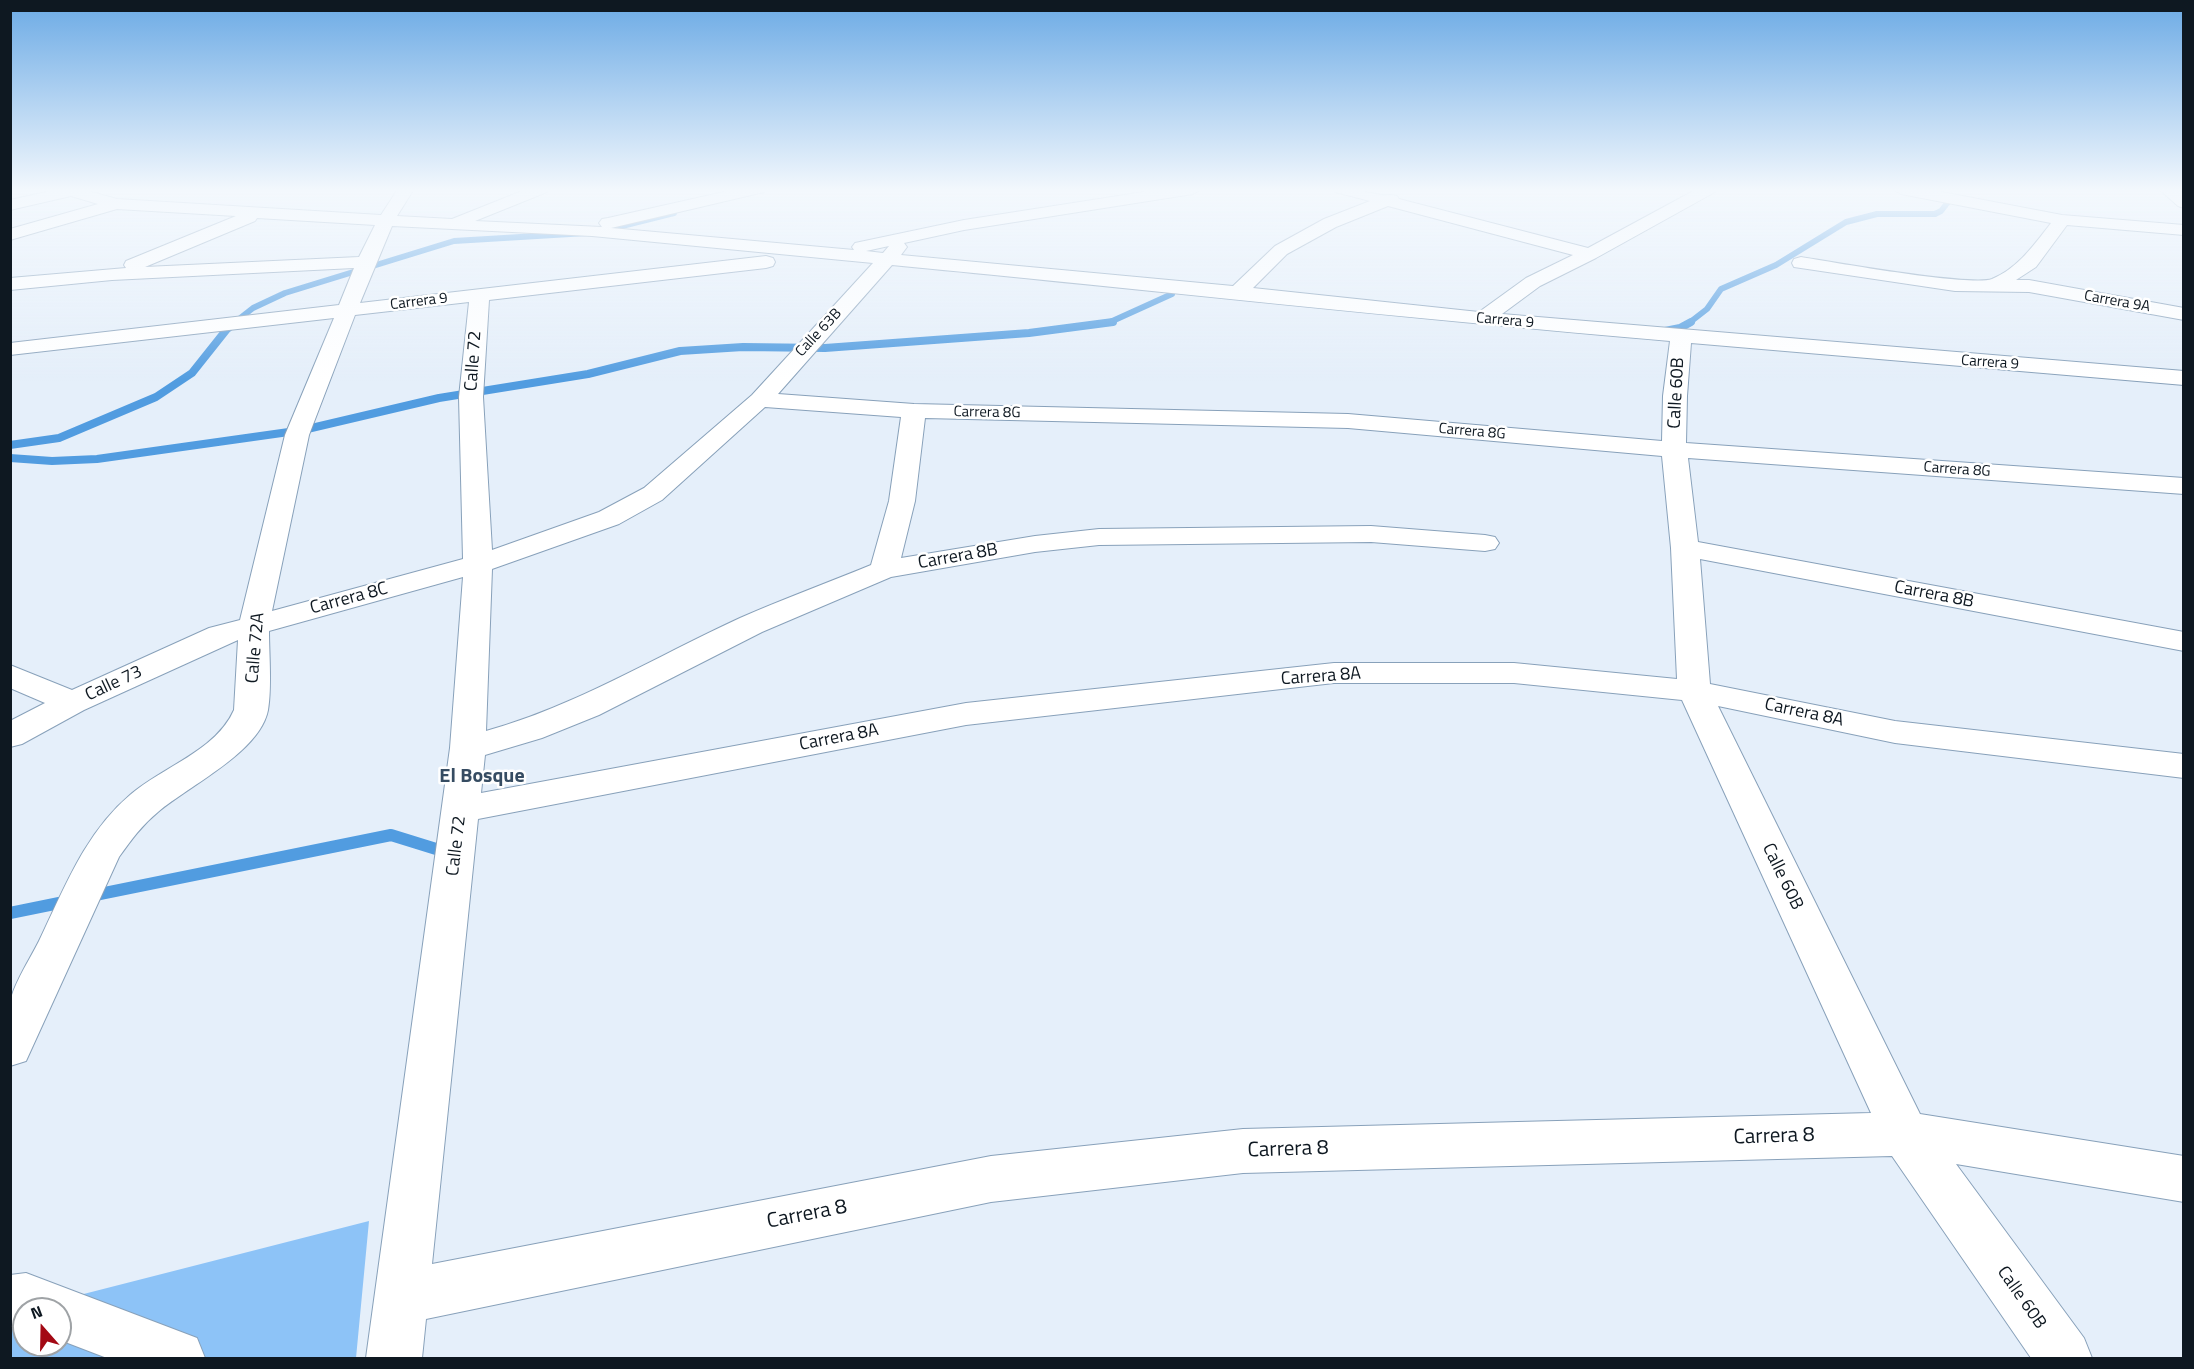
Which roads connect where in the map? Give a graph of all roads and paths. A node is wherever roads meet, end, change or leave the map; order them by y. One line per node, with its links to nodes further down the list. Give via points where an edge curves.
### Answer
1 (162, 253): 14 (street)
2 (371, 253): 13 (street, Calle 72A)
3 (806, 253): 10 (street)
4 (837, 253): 10 (street, Carrera 9)
5 (894, 253): 11 (street, Calle 63B)
6 (1278, 253): 17 (street)
7 (1586, 253): 9 (street)
8 (2038, 253): 16 (street, via 2030,263)
9 (1590, 254): 21 (street, via 1533,282)
10 (828, 255): 11 (street, Carrera 9); 18 (street, Carrera 9)
11 (889, 259): 17 (street, Carrera 9); 25 (street, Calle 63B)
12 (1801, 263): 16 (street, Carrera 9A, via 1955,285)
13 (364, 268): 14 (street); 19 (street, Calle 72A)
14 (112, 274): 15 (street)
15 (10, 284)
16 (1995, 285): 20 (street, Carrera 9A, via 2038,288)
17 (1238, 292): 21 (street, Carrera 9)
18 (479, 295): 19 (street, Carrera 9); 31 (street, Calle 72, via 471,392)
19 (348, 310): 23 (street, Carrera 9); 33 (street, Calle 72A, via 298,431)
20 (2184, 314)
21 (1483, 319): 22 (street, Carrera 9)
22 (1681, 337): 24 (street, Carrera 9); 27 (street, Calle 60B)
23 (10, 349)
24 (2184, 378)
25 (760, 400): 26 (street, Carrera 8G); 31 (street, Calle 63B, via 639,503 549,541)
26 (914, 411): 27 (street, Carrera 8G, via 1348,421); 32 (street, via 902,501)
27 (1674, 450): 28 (street, Carrera 8G); 30 (street, Calle 60B)
28 (2184, 486)
29 (1485, 543): 32 (street, Carrera 8B, via 1371,534 1099,537)
30 (1684, 548): 35 (street, Carrera 8B); 37 (street, Calle 60B)
31 (478, 564): 33 (street, Carrera 8C); 40 (street, Calle 72)
32 (884, 570): 40 (street, Carrera 8B, via 751,625 586,707 530,730)
33 (254, 624): 34 (street, Carrera 8C); 43 (street, Calle 72A, via 251,710 245,724 220,750 171,782 125,821 102,851)
34 (220, 635): 38 (street, Calle 73)
35 (2184, 642)
36 (10, 675): 38 (street)
37 (1694, 691): 41 (street, Carrera 8A, via 1895,732); 42 (street, Carrera 8A, via 1514,673 1334,673 966,714); 44 (street, Calle 60B)
38 (72, 704): 39 (street, Calle 73)
39 (10, 736)
40 (468, 748): 42 (street, Calle 72)
41 (2184, 766)
42 (462, 809): 46 (street, Calle 72)
43 (10, 1047)
44 (1905, 1134): 45 (street, Carrera 8); 46 (street, Carrera 8, via 1231,1152 992,1179); 50 (street, Calle 60B)
45 (2184, 1179)
46 (402, 1297): 49 (street, Calle 72)
47 (72, 1318): 48 (street)
48 (177, 1359)
49 (394, 1359)
50 (2064, 1359)

